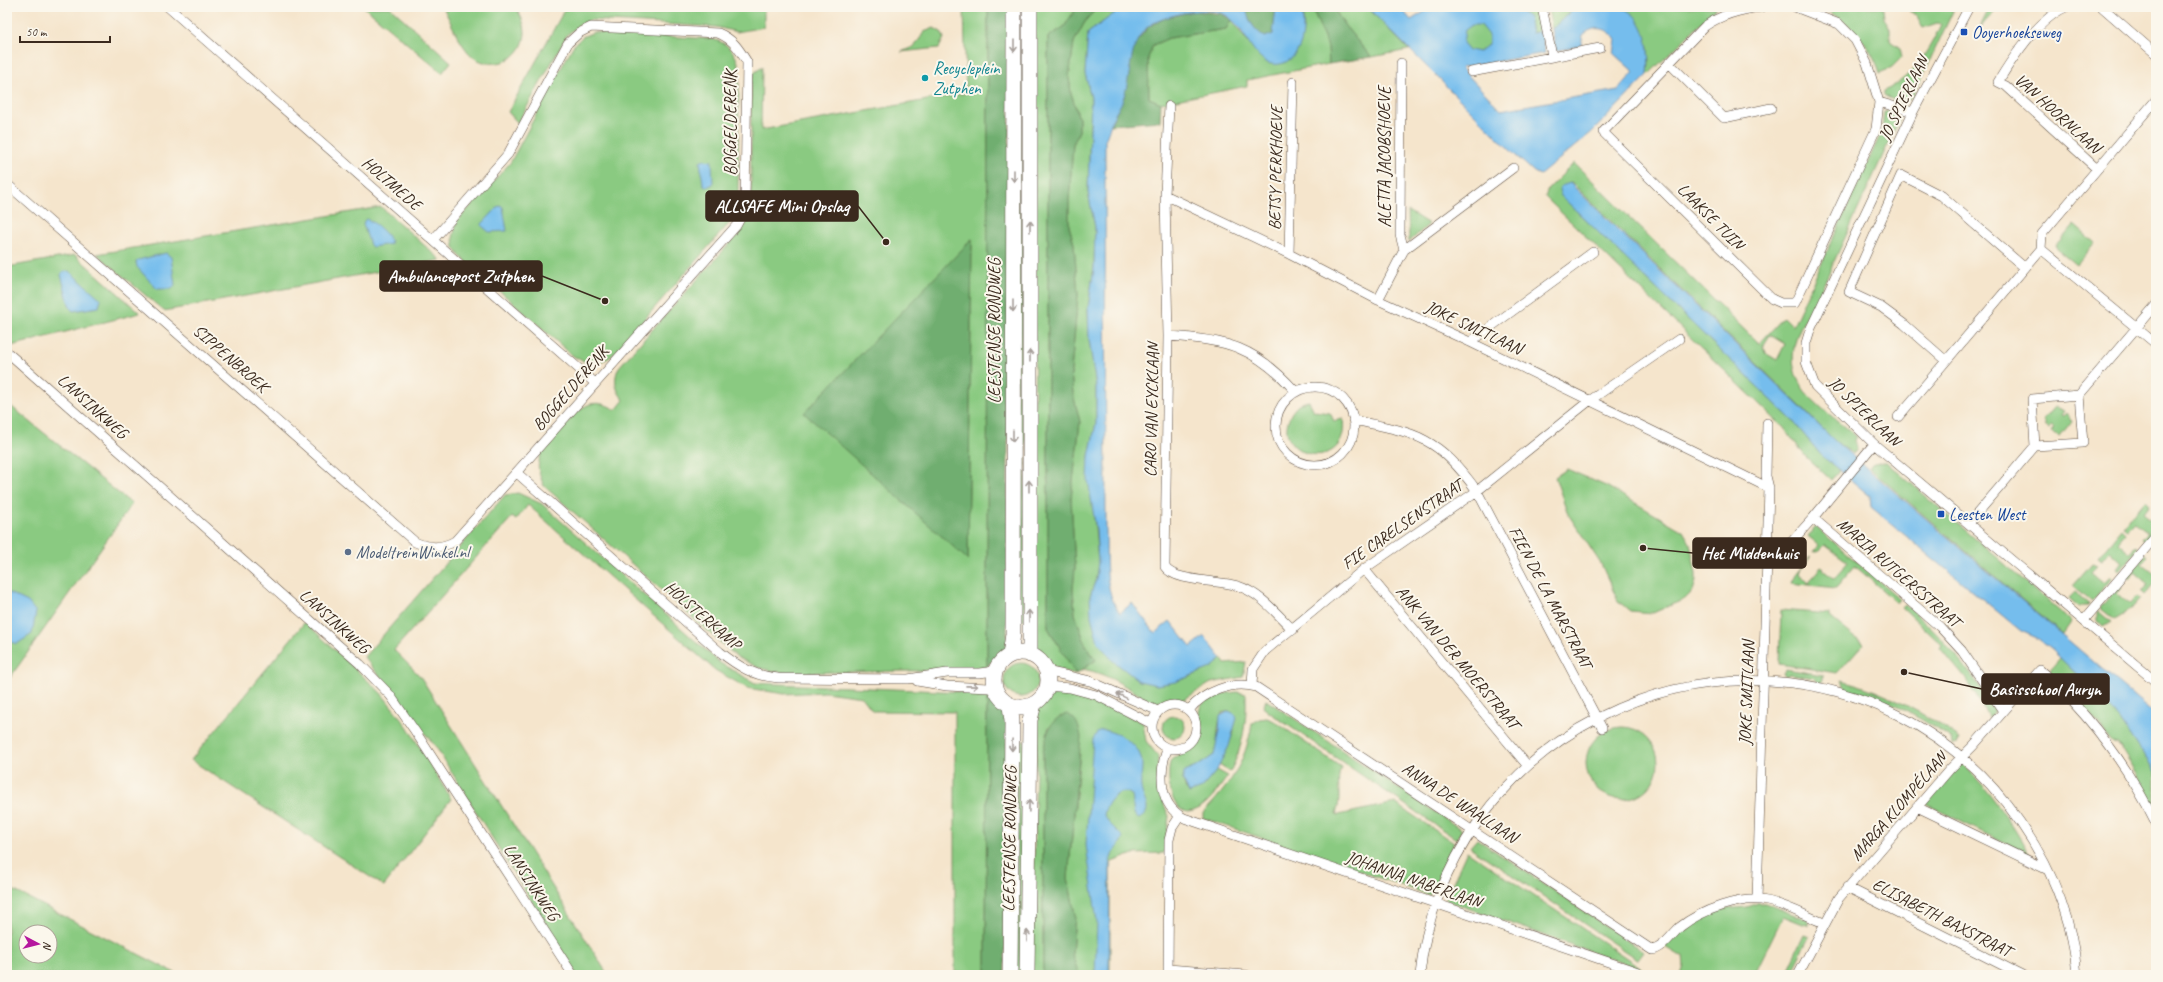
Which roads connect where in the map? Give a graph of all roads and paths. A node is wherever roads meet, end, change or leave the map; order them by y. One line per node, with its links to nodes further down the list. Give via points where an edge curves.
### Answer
1 (168, 7): 26 (street, HOLTMEDE)
2 (1014, 7): 61 (main road, LEESTENSE RONDWEG, one-way to 61, via 1013,618)
3 (1030, 7): 62 (main road, LEESTENSE RONDWEG, one-way to 3)
4 (1542, 7): 12 (street)
5 (1762, 7): 14 (street, LAAKSE TUIN, via 1714,19)
6 (1795, 7): 18 (street, LAAKSE TUIN, via 1838,24 1854,40 1867,63)
7 (1969, 7): 21 (street, JO SPIERLAAN)
8 (2066, 7): 23 (street, VAN HOORNLAAN, via 2060,9 2034,32 2016,53 1998,82 2006,86)
9 (2102, 7): 11 (street)
10 (1600, 48): 12 (street)
11 (2156, 54)
12 (1552, 56): 15 (street)
13 (1401, 63): 28 (street, ALETTA JACOBSHOEVE, via 1400,235)
14 (1669, 63): 18 (street, LAAKSE TUIN, via 1603,132 1772,298 1781,303 1795,303 1876,129); 20 (street, via 1724,118)
15 (1471, 72)
16 (1293, 82): 30 (street, BETSY PERKHOEVE)
17 (2156, 100): 23 (street, VAN HOORNLAAN)
18 (1880, 102): 21 (street)
19 (1169, 106): 25 (street, CARO VAN EYCKLAAN)
20 (1771, 108)
21 (1913, 112): 48 (street, JO SPIERLAAN, via 1806,343 1806,362 1815,386)
22 (1512, 168): 28 (street, ALETTA JACOBSHOEVE)
23 (2097, 169): 27 (street, VAN HOORNLAAN, via 2042,234)
24 (7, 184): 56 (street, SIPPENBROEK, via 415,542)
25 (1165, 195): 30 (street, JOKE SMITLAAN); 35 (street, CARO VAN EYCKLAAN)
26 (434, 240): 41 (street, HOLTMEDE); 41 (street, BOGGELDERENK, via 508,154 568,43 579,32 591,27 718,33 728,37 747,62 745,202 742,215 736,226)
27 (2041, 249): 31 (street, VAN HOORNLAAN); 34 (street)
28 (1404, 250): 32 (street, ALETTA JACOBSHOEVE)
29 (1593, 252): 37 (street)
30 (1289, 254): 32 (street, JOKE SMITLAAN)
31 (2025, 268): 40 (street, VAN HOORNLAAN); 40 (street, via 1942,196 1901,175 1849,292 1881,306)
32 (1378, 300): 37 (street, JOKE SMITLAAN)
33 (2156, 305): 34 (street)
34 (2137, 327): 38 (street); 43 (street)
35 (1168, 336): 42 (street, via 1205,338 1235,346 1258,358); 60 (street, CARO VAN EYCKLAAN, via 1165,567 1168,573 1178,576 1239,586 1258,596)
36 (1679, 339): 44 (street, FIE CARELSENSTRAAT)
37 (1470, 342): 44 (street, JOKE SMITLAAN)
38 (2156, 344)
39 (7, 352): 93 (street, LANSINKWEG, via 360,664 390,695)
40 (1946, 361): 45 (street, VAN HOORNLAAN)
41 (595, 383): 50 (street, BOGGELDERENK)
42 (1296, 392): 46 (street, via 1316,387 1330,390 1347,404); 46 (street, via 1283,403 1276,424 1280,444 1298,461 1310,465 1325,464 1338,458 1348,447 1353,434)
43 (2079, 395): 49 (street, via 2032,398); 49 (street, via 2083,443)
44 (1589, 401): 51 (street, JOKE SMITLAAN); 52 (street, FIE CARELSENSTRAAT)
45 (1898, 417)
46 (1354, 420): 52 (street, FIEN DE LA MARSTRAAT, via 1418,435 1437,446 1461,469)
47 (1766, 423): 51 (street, JOKE SMITLAAN, via 1766,476)
48 (1874, 444): 53 (street); 54 (street, JO SPIERLAAN)
49 (2035, 446): 54 (street)
50 (517, 473): 56 (street, BOGGELDERENK, via 455,541); 65 (street, HOLSTERKAMP, via 720,652 748,672 778,678)
51 (1769, 488): 58 (street, JOKE SMITLAAN)
52 (1477, 491): 57 (street, FIE CARELSENSTRAAT); 76 (street, FIEN DE LA MARSTRAAT)
53 (1813, 518): 58 (street); 75 (street, MARIA RUTGERSSTRAAT, via 1940,627 1962,651)
54 (1969, 523): 59 (street, JO SPIERLAAN)
55 (2156, 536): 59 (street)
56 (437, 548)
57 (1364, 569): 60 (street, FIE CARELSENSTRAAT); 81 (street, ANK VAN DER MOERSTRAAT)
58 (1767, 569): 66 (street, JOKE SMITLAAN)
59 (2084, 620): 67 (street, JO SPIERLAAN)
60 (1293, 630): 69 (street, FIE CARELSENSTRAAT, via 1265,651 1253,669)
61 (1010, 655): 62 (main road); 63 (main road, via 1002,660)
62 (1030, 655): 64 (main road, via 1040,661)
63 (995, 671): 65 (street, HOLSTERKAMP, via 947,673); 70 (main road)
64 (1046, 671): 68 (main road); 74 (street, one-way to 64, via 1090,681)
65 (908, 679): 70 (street, HOLSTERKAMP, one-way to 70)
66 (1763, 681): 76 (street, via 1719,682 1676,688 1637,700); 80 (street, via 1813,687 1872,704 1912,723); 88 (street, JOKE SMITLAAN)
67 (2156, 682)
68 (1048, 686): 71 (main road, via 1041,699); 77 (street, via 1070,688 1096,695)
69 (1252, 686): 73 (street, via 1211,692); 85 (street, ANNA DE WAALLAAN, via 1268,694)
70 (995, 690): 72 (main road, via 1001,700)
71 (1034, 704): 72 (main road, via 1023,708); 95 (main road, LEESTENSE RONDWEG, one-way to 71, via 1030,720)
72 (1010, 706): 94 (main road, LEESTENSE RONDWEG, one-way to 94)
73 (1188, 710): 74 (street, via 1169,705); 79 (street, via 1196,724 1193,738 1181,748)
74 (1158, 711): 77 (street)
75 (2003, 711): 80 (street, MARGA KLOMPÉLAAN); 84 (street, MARGA KLOMPÉLAAN, via 2040,670 2101,734 2130,775)
76 (1596, 718): 78 (street, FIEN DE LA MARSTRAAT); 81 (street, via 1560,739)
77 (1152, 724): 79 (street, via 1155,739)
78 (1602, 728)
79 (1168, 748): 83 (street, via 1163,762 1163,787 1169,803)
80 (1962, 757): 82 (street, MARGA KLOMPÉLAAN); 86 (street, via 2011,810)
81 (1527, 766): 85 (street, via 1507,785)
82 (1917, 807): 86 (street); 87 (street, MARGA KLOMPÉLAAN)
83 (1180, 816): 89 (street, JOHANNA NABERLAAN); 91 (street, via 1172,828 1169,840)
84 (2156, 823)
85 (1472, 830): 88 (street, ANNA DE WAALLAAN, via 1652,950 1700,915 1726,905); 89 (street, via 1448,872)
86 (2048, 870): 100 (street, via 2071,935)
87 (1847, 887): 90 (street, MARGA KLOMPÉLAAN); 99 (street, ELISABETH BAXSTRAAT)
88 (1757, 900): 90 (street, via 1767,901)
89 (1436, 904): 92 (street, JOHANNA NABERLAAN); 97 (street)
90 (1824, 923): 98 (street, MARGA KLOMPÉLAAN)
91 (1168, 972): 96 (street)
92 (1640, 973)
93 (572, 975)
94 (1010, 975)
95 (1027, 975)
96 (1246, 975)
97 (1420, 975)
98 (1798, 975)
99 (2022, 975)
100 (2077, 975)

